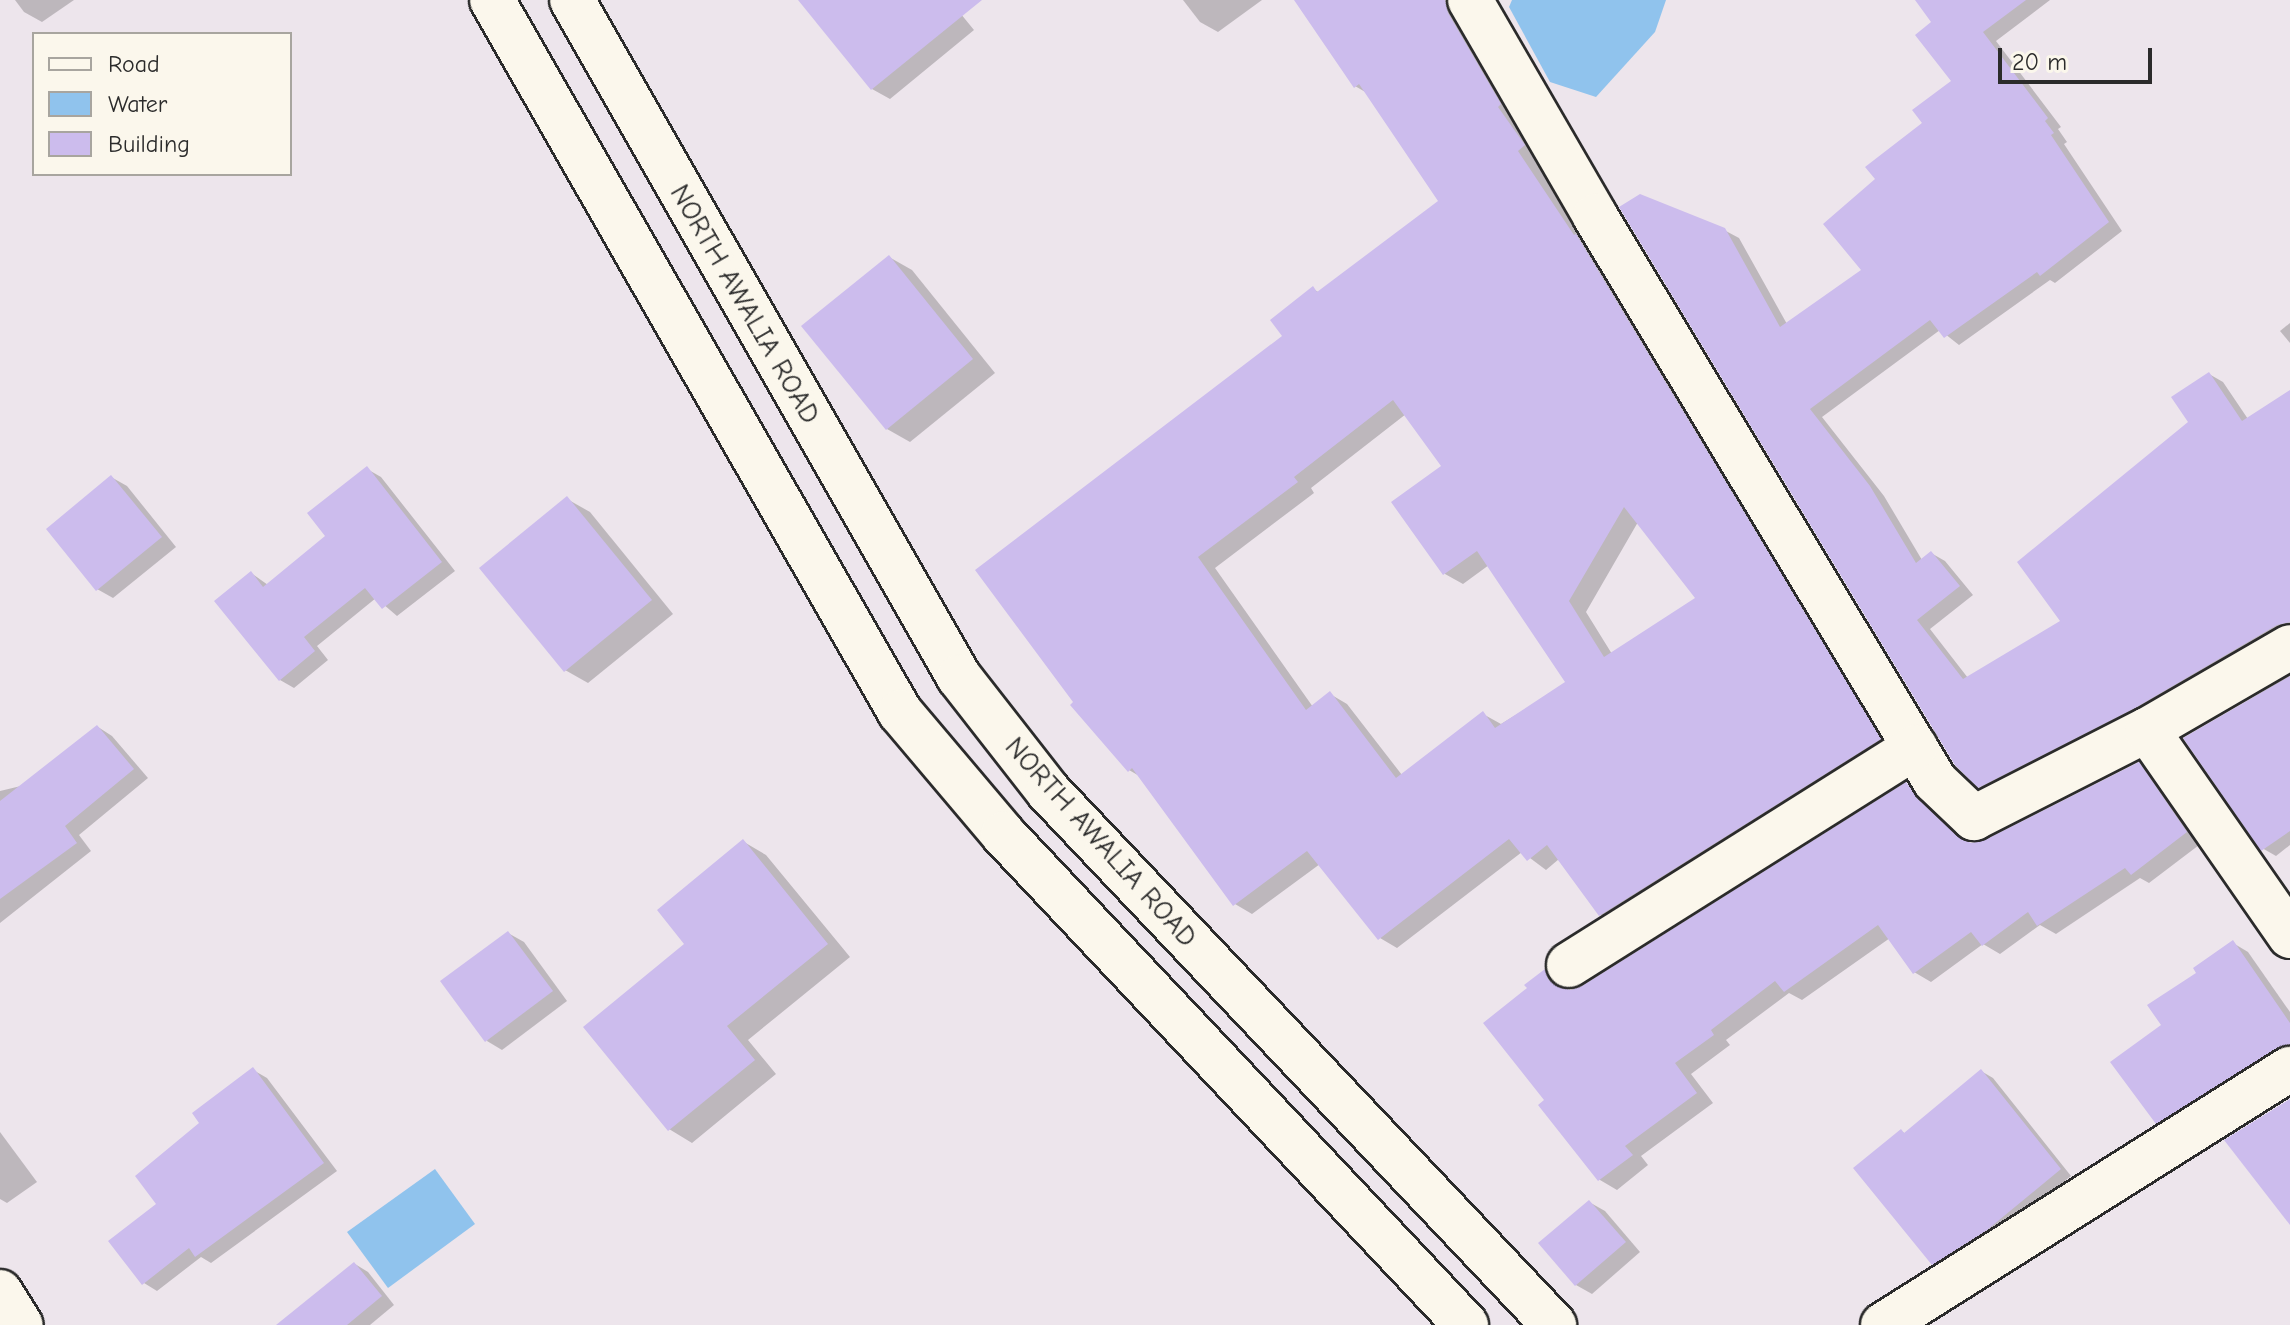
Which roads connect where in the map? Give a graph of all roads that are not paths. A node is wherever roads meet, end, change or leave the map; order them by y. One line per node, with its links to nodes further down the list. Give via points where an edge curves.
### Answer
1 (492, 0): 12 (main road, via 900,712 1003,834)
2 (572, 0): 13 (main road, NORTH AWALIA ROAD, via 959,677 1048,791)
3 (1470, 0): 6 (main road)
4 (2290, 647): 5 (main road)
5 (2147, 730): 6 (main road, via 1974,818 1935,781); 7 (main road)
6 (1915, 747): 8 (main road)
7 (2290, 936)
8 (1569, 965)
9 (2290, 1069): 14 (main road)
10 (0, 1292): 11 (main road)
11 (21, 1325)
12 (1466, 1325)
13 (1554, 1325)
14 (1883, 1325)

